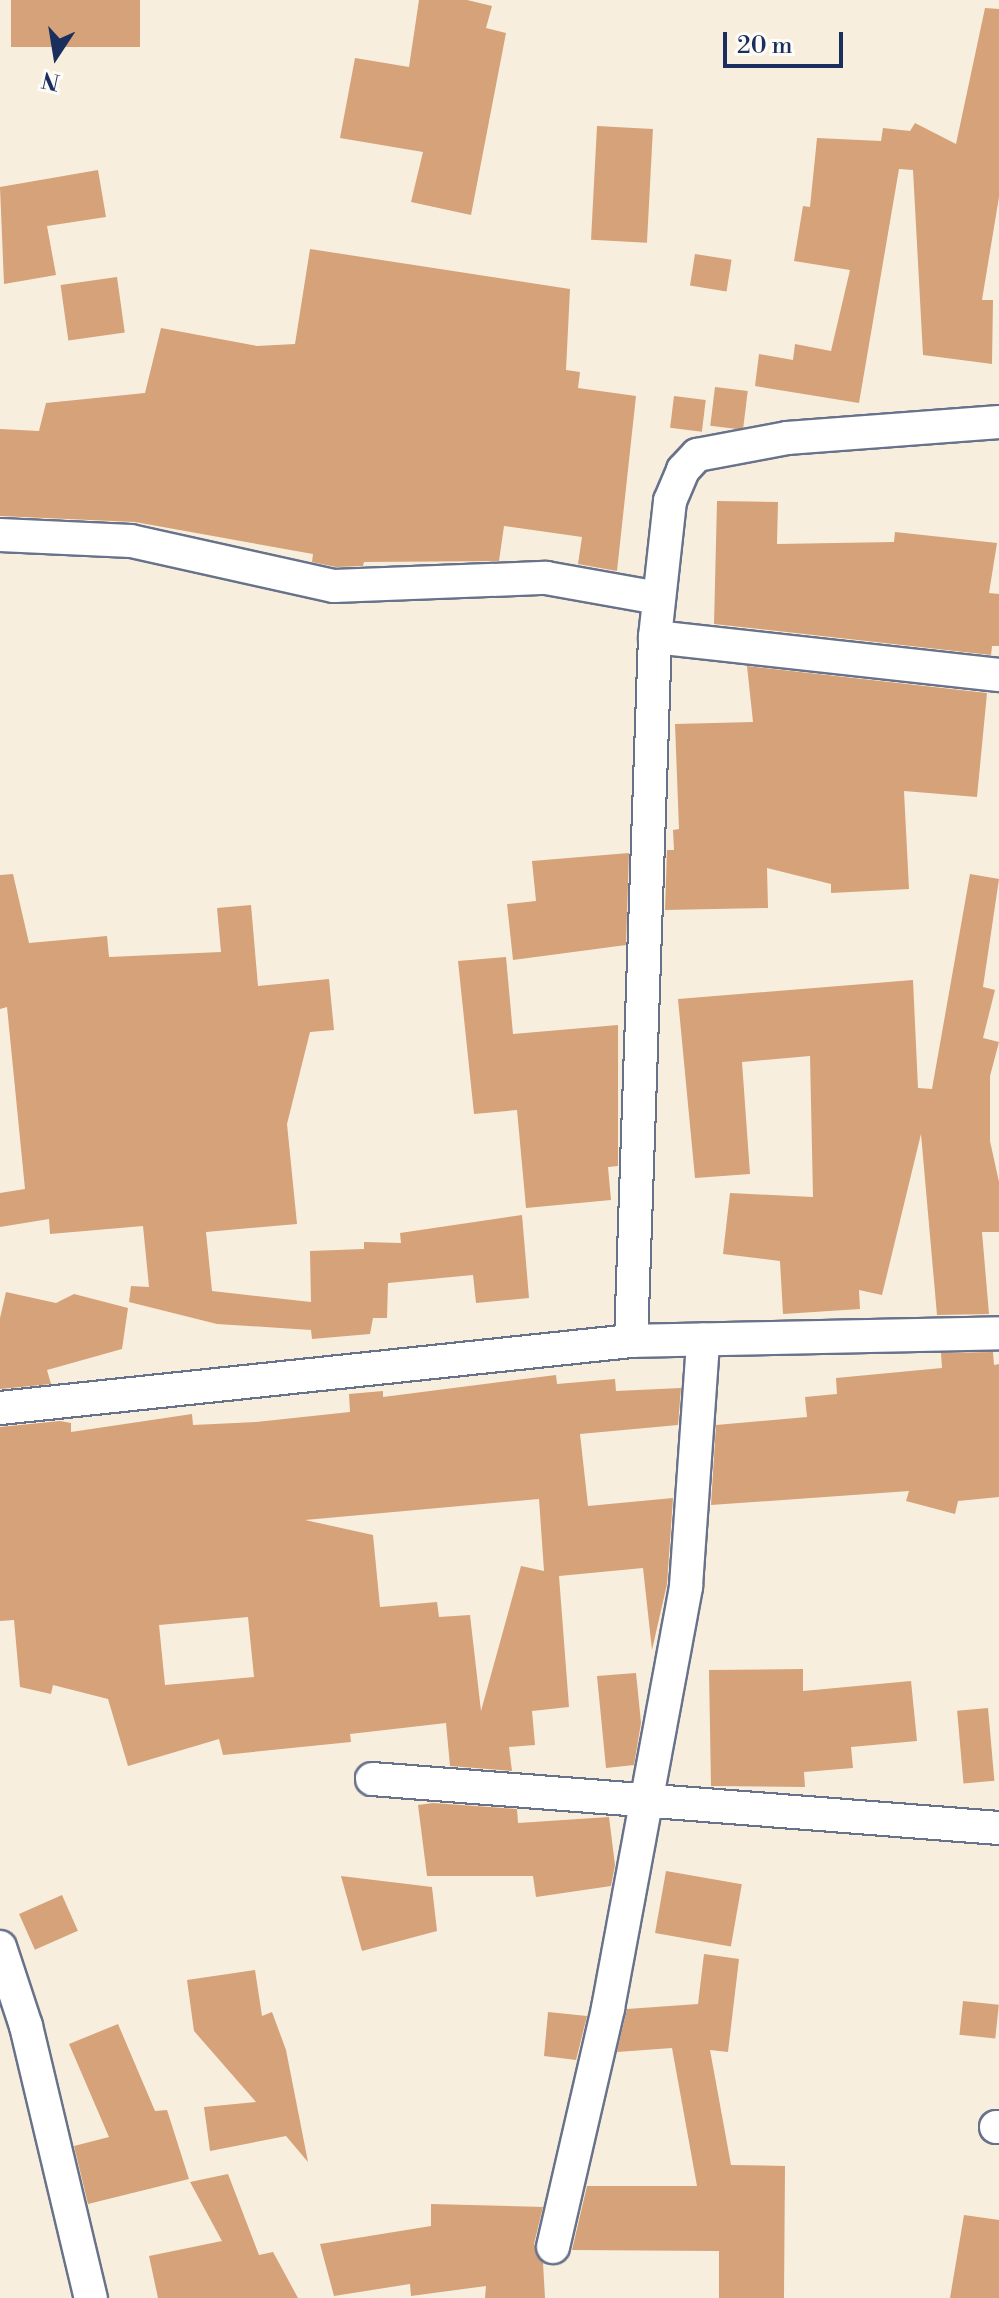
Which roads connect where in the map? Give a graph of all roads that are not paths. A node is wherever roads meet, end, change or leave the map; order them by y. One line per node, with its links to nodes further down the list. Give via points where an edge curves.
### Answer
1 (999, 422): 3 (street, via 787,438 697,455 683,470 670,501)
2 (0, 535): 3 (street, via 131,541 334,586 546,578)
3 (658, 598): 4 (street)
4 (655, 637): 5 (street); 8 (street)
5 (999, 675)
6 (999, 1333): 7 (street)
7 (703, 1340): 8 (street); 11 (street, via 686,1586)
8 (631, 1341): 9 (street)
9 (0, 1408)
10 (372, 1779): 11 (street)
11 (649, 1799): 12 (street); 14 (street)
12 (999, 1828)
13 (0, 1947): 15 (street, via 26,2026)
14 (553, 2247)
15 (91, 2298)

